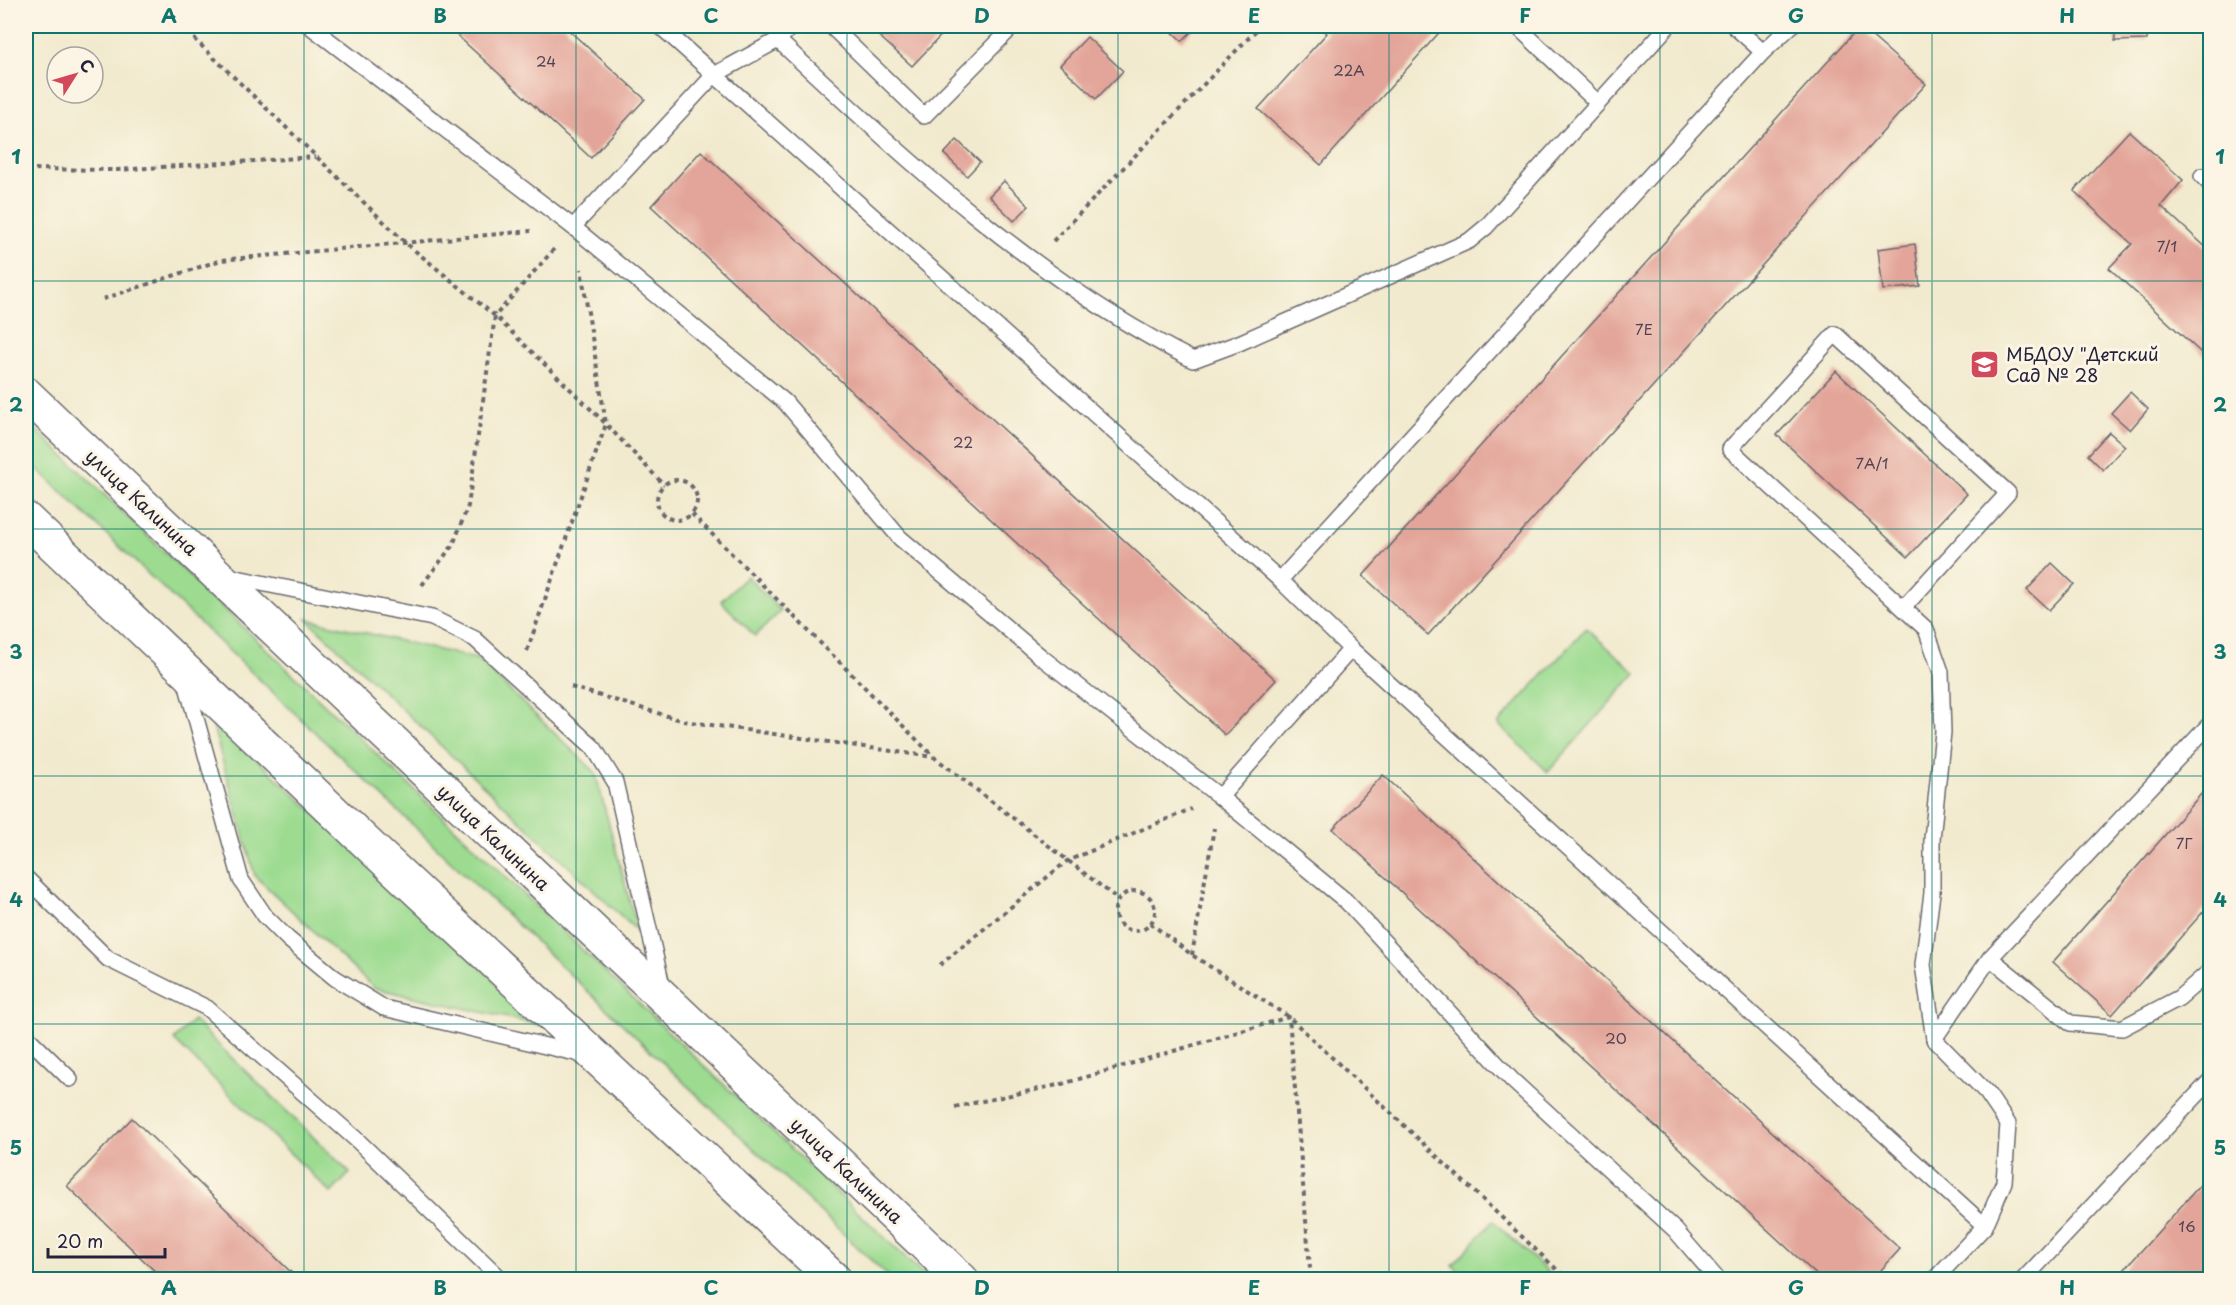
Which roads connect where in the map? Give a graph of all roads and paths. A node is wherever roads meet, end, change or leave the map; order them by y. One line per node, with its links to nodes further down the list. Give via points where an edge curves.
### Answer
1 (181, 26): 16 (path)
2 (310, 26): 18 (lane)
3 (660, 26): 14 (lane)
4 (792, 26): 12 (lane)
5 (831, 26): 6 (lane, via 924,116)
6 (1012, 26)
7 (1260, 26): 20 (path)
8 (1517, 26): 15 (lane)
9 (1668, 26): 15 (lane)
10 (1734, 26): 13 (lane)
11 (1791, 26): 13 (lane)
12 (778, 40): 14 (lane); 20 (lane, via 871,128)
13 (1763, 52): 29 (lane)
14 (714, 75): 18 (lane); 29 (lane)
15 (1598, 103): 20 (lane, via 1486,227 1468,241 1193,360)
16 (316, 157): 17 (path, via 117,170); 19 (path)
17 (26, 169)
18 (573, 227): 19 (path); 22 (path); 24 (path); 38 (lane, via 785,402 900,538 1040,656)
19 (408, 245): 21 (path, via 221,260); 22 (path)
20 (1033, 262)
21 (103, 299)
22 (495, 316): 24 (path); 30 (path, via 468,506 453,545)
23 (26, 394): 28 (main road, улица Калинина)
24 (606, 424): 25 (path); 33 (path)
25 (663, 485): 26 (path, via 657,502 663,514 674,520); 26 (path, via 675,479 692,485 698,496)
26 (692, 514): 37 (path)
27 (26, 519): 34 (main road)
28 (216, 573): 47 (main road, улица Калинина); 47 (lane, via 432,618 475,639 594,748 615,782)
29 (1280, 580): 32 (lane)
30 (422, 585)
31 (1903, 608): 31 (lane, via 1730,449 1835,334 2008,493); 50 (lane, via 1926,629 1941,672 1943,732 1923,965)
32 (1351, 649): 38 (lane); 55 (lane)
33 (527, 652)
34 (181, 664): 51 (main road); 51 (lane, via 240,880 288,939 335,978 384,1008)
35 (560, 683): 37 (path, via 684,721)
36 (2211, 724): 44 (lane)
37 (934, 757): 39 (path)
38 (1220, 797): 39 (path); 43 (path); 61 (lane, via 1346,901 1512,1080 1674,1230)
39 (1068, 861): 41 (path); 45 (path)
40 (26, 878): 56 (lane, via 108,959 207,1008 358,1141)
41 (1119, 900): 42 (path, via 1117,919 1125,928 1138,931); 42 (path, via 1133,892 1146,895 1155,910)
42 (1150, 923): 43 (path)
43 (1192, 955): 48 (path)
44 (1990, 957): 46 (lane, via 2070,1023 2122,1028 2179,998); 50 (lane)
45 (940, 965)
46 (2211, 971)
47 (666, 1001): 58 (main road, улица Калинина)
48 (1289, 1017): 54 (path, via 1062,1084); 59 (path); 60 (path)
49 (26, 1036): 52 (lane)
50 (1934, 1039): 55 (lane, via 1987,1093 2008,1124 2004,1182)
51 (598, 1058): 57 (main road)
52 (70, 1079)
53 (2211, 1081): 63 (lane)
54 (955, 1107)
55 (1984, 1226): 62 (lane)
56 (502, 1280)
57 (835, 1280)
58 (962, 1280)
59 (1311, 1280)
60 (1568, 1280)
61 (1718, 1280)
62 (1934, 1280)
63 (2023, 1280)

